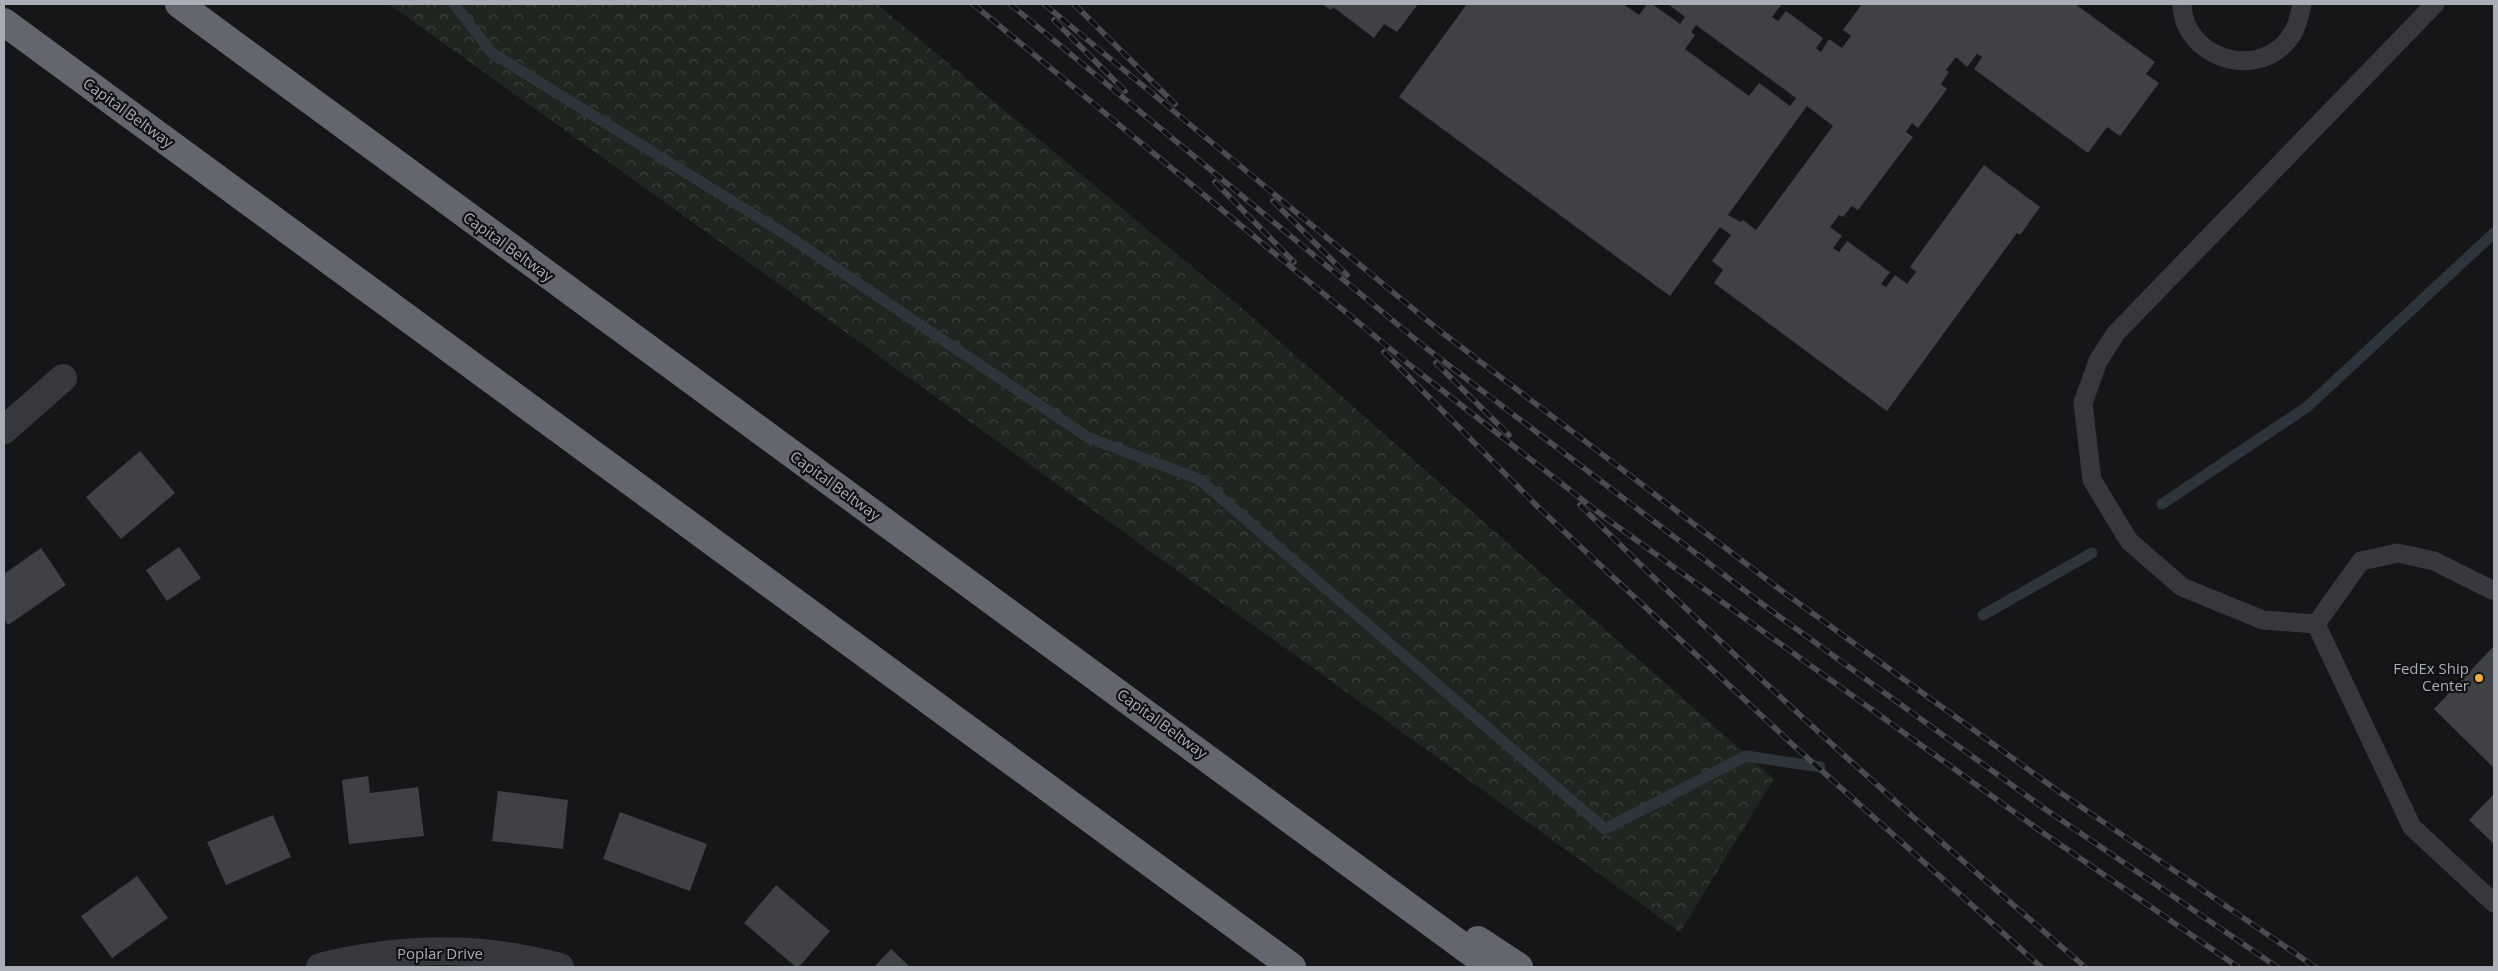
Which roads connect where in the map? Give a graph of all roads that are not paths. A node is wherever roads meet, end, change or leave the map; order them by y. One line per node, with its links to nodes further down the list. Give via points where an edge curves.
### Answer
1 (179, 4): 10 (highway, Capital Beltway)
2 (2182, 4): 3 (lane, via 2187,26 2198,43 2214,55 2234,61 2254,60 2288,40 2298,22)
3 (2302, 4)
4 (2435, 4): 9 (lane, via 2116,333 2098,361 2083,403 2092,480 2129,541 2182,587 2263,620)
5 (4, 22): 14 (highway, Capital Beltway)
6 (62, 378): 7 (street)
7 (4, 430)
8 (2492, 590): 9 (lane, via 2434,561 2398,553 2362,561)
9 (2316, 624): 11 (lane, via 2412,827)
10 (1177, 735): 15 (highway, Capital Beltway); 16 (highway)
11 (2494, 903)
12 (320, 967): 13 (street, Poplar Drive, via 358,958 416,951 482,952)
13 (560, 967)
14 (1292, 967)
15 (1491, 967)
16 (1519, 967)

